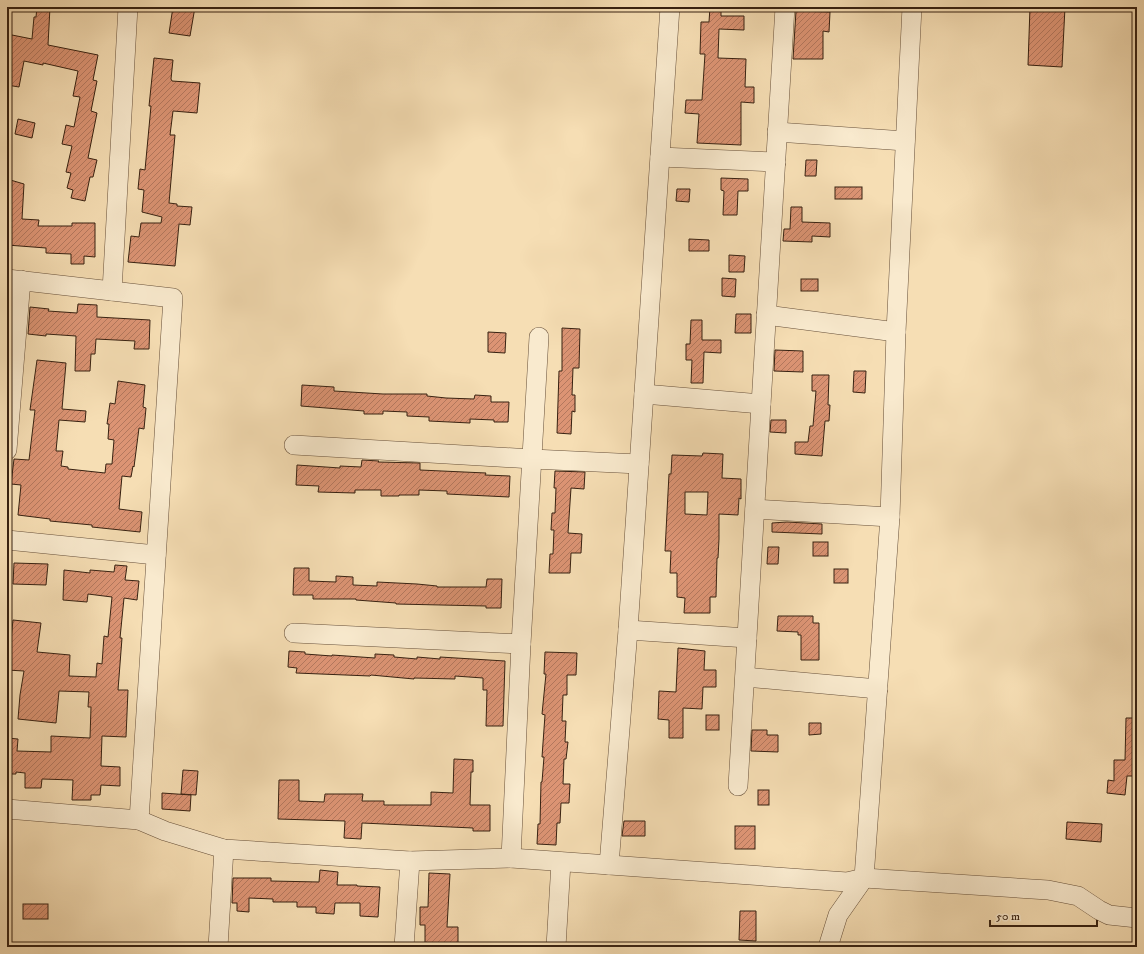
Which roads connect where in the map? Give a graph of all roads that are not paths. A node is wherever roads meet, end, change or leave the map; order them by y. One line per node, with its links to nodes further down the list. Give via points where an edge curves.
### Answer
1 (128, 7): 10 (street)
2 (670, 7): 7 (street)
3 (785, 7): 5 (street)
4 (912, 7): 6 (street)
5 (777, 132): 6 (street); 8 (street)
6 (905, 141): 12 (street)
7 (660, 157): 8 (street); 14 (street)
8 (776, 162): 11 (street)
9 (14, 279): 10 (street); 17 (street)
10 (112, 291): 23 (street, via 173,298)
11 (766, 315): 12 (street); 15 (street)
12 (896, 332): 21 (street)
13 (538, 337): 18 (street)
14 (644, 394): 15 (street); 19 (street)
15 (761, 404): 20 (street)
16 (294, 445): 18 (street)
17 (7, 450)
18 (532, 459): 19 (street); 27 (street)
19 (639, 464): 24 (street)
20 (755, 509): 21 (street); 26 (street)
21 (890, 517): 29 (street)
22 (7, 540): 23 (street)
23 (156, 555): 32 (street)
24 (628, 630): 26 (street); 37 (street)
25 (294, 633): 27 (street)
26 (747, 638): 28 (street)
27 (521, 644): 34 (street)
28 (745, 677): 29 (street); 30 (street)
29 (878, 689): 38 (street)
30 (738, 786)
31 (7, 809): 32 (street)
32 (139, 820): 33 (street)
33 (224, 849): 35 (street); 40 (street)
34 (511, 858): 35 (street); 36 (street)
35 (410, 861): 41 (street)
36 (561, 862): 37 (street); 42 (street)
37 (609, 865): 38 (street, via 847,882)
38 (864, 878): 39 (street, via 1048,890 1078,896 1109,915); 43 (street, via 838,915)
39 (1137, 918)
40 (218, 947)
41 (404, 947)
42 (556, 947)
43 (828, 947)

